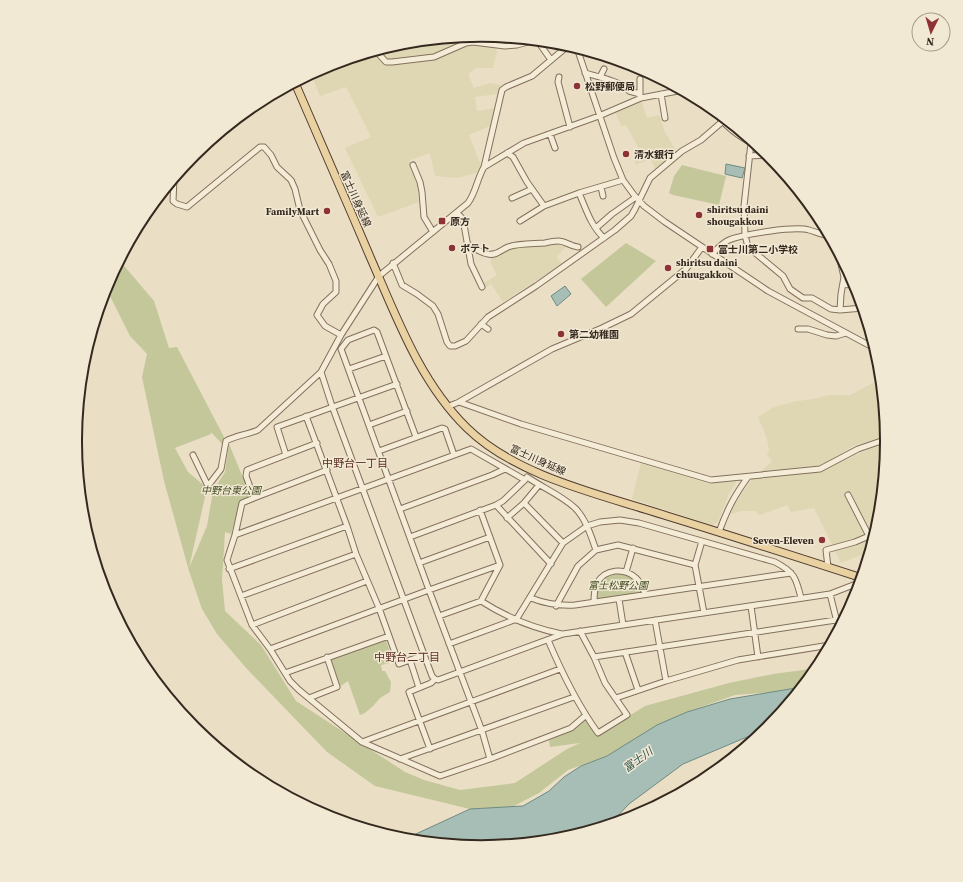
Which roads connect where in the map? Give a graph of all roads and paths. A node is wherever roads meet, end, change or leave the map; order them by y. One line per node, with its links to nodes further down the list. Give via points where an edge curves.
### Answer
1 (470, 42): 7 (street, via 434,56 386,62)
2 (475, 42): 3 (street, via 505,46)
3 (521, 44)
4 (541, 46): 8 (street)
5 (562, 51): 8 (street)
6 (579, 55): 10 (street)
7 (380, 56)
8 (551, 60): 29 (street, via 532,76 502,90)
9 (604, 69): 12 (street)
10 (585, 73): 12 (street); 18 (street)
11 (559, 77): 21 (street, via 558,82)
12 (600, 77): 17 (street)
13 (640, 79): 17 (street)
14 (297, 87): 52 (main road, 富士川身延線)
15 (674, 92): 16 (street)
16 (660, 94): 17 (street); 19 (street)
17 (640, 96): 18 (street)
18 (599, 116): 21 (street); 30 (street)
19 (665, 118)
20 (722, 122): 37 (street, via 650,178)
21 (570, 126): 22 (street)
22 (550, 134): 24 (street); 25 (street, via 524,143)
23 (751, 147): 27 (street)
24 (555, 148)
25 (507, 153): 29 (street); 33 (street, via 513,157)
26 (760, 155): 27 (street)
27 (749, 156): 44 (street, via 744,206)
28 (413, 165): 42 (street, via 421,187 424,217)
29 (484, 167): 39 (street, via 473,196)
30 (623, 180): 31 (street); 37 (street)
31 (600, 187): 34 (street); 35 (street)
32 (174, 188): 62 (street, via 173,201 186,207 260,147 264,147 277,167 291,180 300,210 334,275 336,292 323,304 317,315 325,326)
33 (532, 189): 36 (street); 38 (street)
34 (580, 193): 38 (street); 41 (street)
35 (603, 196)
36 (512, 198)
37 (638, 199): 41 (street, via 612,214); 45 (street, via 631,216); 48 (street, via 650,211)
38 (544, 206): 40 (street)
39 (457, 213): 42 (street); 46 (street, via 463,219)
40 (520, 221)
41 (596, 228): 45 (street)
42 (433, 232): 50 (street)
43 (822, 234): 44 (street, via 798,229)
44 (745, 235): 49 (street, via 728,240); 57 (street, via 748,247 783,276 790,289 803,298 812,298 831,309)
45 (604, 238): 58 (street)
46 (468, 245): 47 (street, via 488,254 501,252 508,247 556,240 563,241 571,247); 55 (street, via 471,264)
47 (578, 247)
48 (702, 248): 49 (street); 71 (street, via 686,269 631,314 552,349)
49 (712, 254): 61 (street, via 768,291)
50 (393, 263): 52 (street); 58 (street, via 402,285 433,306 450,346 466,341)
51 (844, 275): 53 (street)
52 (379, 276): 62 (street); 73 (main road, 富士川身延線, via 424,374)
53 (843, 285): 54 (street); 57 (street)
54 (848, 285)
55 (482, 287)
56 (857, 308): 57 (street)
57 (840, 310)
58 (481, 324): 59 (street)
59 (488, 329)
60 (798, 329): 63 (street, via 808,328)
61 (846, 333): 63 (street); 65 (street)
62 (341, 334): 68 (street)
63 (836, 336): 64 (street)
64 (838, 341)
65 (869, 345)
66 (386, 356): 67 (street); 67 (street, via 374,330 348,340 341,349); 69 (street)
67 (349, 369): 70 (street)
68 (321, 372): 72 (street); 81 (street, via 258,430 226,441 221,468 208,486)
69 (396, 384): 70 (street); 74 (street)
70 (359, 397): 72 (street); 76 (street)
71 (459, 402): 73 (street); 86 (street, via 521,424 711,480)
72 (332, 406): 75 (street); 90 (street)
73 (447, 407): 101 (main road, 富士川身延線, via 468,430 513,461 569,485)
74 (407, 411): 76 (street); 77 (street)
75 (306, 416): 79 (street); 82 (street, via 277,427)
76 (369, 425): 80 (street)
77 (416, 437): 80 (street); 83 (street, via 445,429)
78 (880, 441): 86 (street, via 858,449 820,469)
79 (317, 443): 82 (street); 85 (street)
80 (379, 451): 88 (street)
81 (193, 455)
82 (286, 455): 92 (street, via 247,470 246,476)
83 (454, 455): 84 (street, via 471,449); 88 (street)
84 (504, 469): 95 (street, via 525,480); 96 (street)
85 (327, 470): 92 (street); 93 (street)
86 (748, 477): 101 (street, via 729,505)
87 (527, 478): 89 (street)
88 (389, 480): 90 (street); 96 (street)
89 (538, 485): 94 (street); 100 (street, via 562,497 576,509)
90 (363, 489): 93 (street); 130 (street)
91 (848, 495): 103 (street)
92 (254, 498): 102 (street, via 242,503)
93 (337, 498): 99 (street); 102 (street)
94 (524, 503): 98 (street); 107 (street)
95 (496, 505): 97 (street); 98 (street)
96 (400, 509): 104 (street)
97 (480, 510): 104 (street); 105 (street)
98 (507, 518): 112 (street)
99 (348, 526): 110 (street); 116 (street)
100 (587, 526): 106 (street, via 620,520); 107 (street); 109 (street)
101 (719, 532): 115 (main road, 富士川身延線)
102 (235, 535): 116 (street, via 227,560)
103 (868, 536): 115 (street, via 826,550)
104 (410, 537): 111 (street)
105 (490, 537): 111 (street); 113 (street)
106 (702, 541): 114 (street); 118 (street, via 775,562)
107 (563, 543): 112 (street)
108 (633, 548): 109 (street, via 618,545); 114 (street); 117 (street)
109 (596, 550): 133 (street, via 578,566)
110 (356, 554): 120 (street); 126 (street)
111 (419, 563): 123 (street)
112 (551, 564): 127 (street)
113 (500, 565): 123 (street); 131 (street)
114 (695, 565): 122 (street)
115 (828, 567): 119 (main road, 富士川身延線)
116 (230, 569): 126 (street)
117 (626, 572): 124 (street, via 635,577); 132 (street, via 604,575 596,584)
118 (791, 573): 122 (street); 129 (street, via 797,582)
119 (856, 578)
120 (367, 581): 135 (street); 141 (street)
121 (854, 583): 125 (street)
122 (699, 587): 124 (street); 136 (street)
123 (428, 590): 130 (street); 137 (street)
124 (645, 594): 128 (street)
125 (830, 594): 129 (street); 140 (street)
126 (241, 596): 141 (street)
127 (531, 598): 133 (street); 138 (street)
128 (619, 598): 132 (street); 142 (street)
129 (801, 598): 134 (street)
130 (404, 599): 135 (street); 153 (street)
131 (481, 601): 137 (street); 138 (street)
132 (594, 602): 133 (street)
133 (556, 606)
134 (751, 606): 136 (street); 144 (street)
135 (379, 608): 146 (street); 151 (street)
136 (704, 613): 139 (street)
137 (439, 616): 148 (street)
138 (515, 620): 145 (street); 148 (street)
139 (656, 620): 142 (street); 150 (street)
140 (836, 620): 144 (street)
141 (252, 625): 151 (street)
142 (623, 625): 143 (street)
143 (580, 631): 145 (street); 155 (street)
144 (754, 632): 150 (street); 156 (street)
145 (563, 634): 147 (street)
146 (389, 636): 154 (street); 157 (street, via 399,664)
147 (548, 640): 158 (street); 159 (street)
148 (449, 644): 159 (street)
149 (824, 646): 156 (street)
150 (660, 647): 152 (street); 162 (street)
151 (270, 649): 160 (street)
152 (625, 652): 155 (street); 164 (street)
153 (424, 655): 157 (street); 161 (street)
154 (327, 657): 160 (street); 166 (street, via 337,687)
155 (594, 657): 167 (street, via 605,683)
156 (758, 657): 162 (street, via 738,660)
157 (410, 660): 163 (street)
158 (560, 669): 165 (street); 168 (street)
159 (460, 672): 161 (street); 168 (street)
160 (285, 673): 166 (street)
161 (435, 679): 163 (street)
162 (666, 681): 164 (street)
163 (419, 688): 170 (street, via 409,692)
164 (638, 690): 167 (street)
165 (574, 697): 169 (street); 171 (street)
166 (309, 698): 172 (street)
167 (616, 698): 169 (street, via 627,715 598,733)
168 (471, 702): 170 (street); 171 (street)
169 (585, 716): 175 (street, via 571,728)
170 (420, 721): 172 (street); 173 (street)
171 (482, 731): 173 (street); 175 (street)
172 (362, 742): 174 (street)
173 (430, 749): 174 (street)
174 (400, 759): 175 (street, via 440,776)
175 (490, 759)

